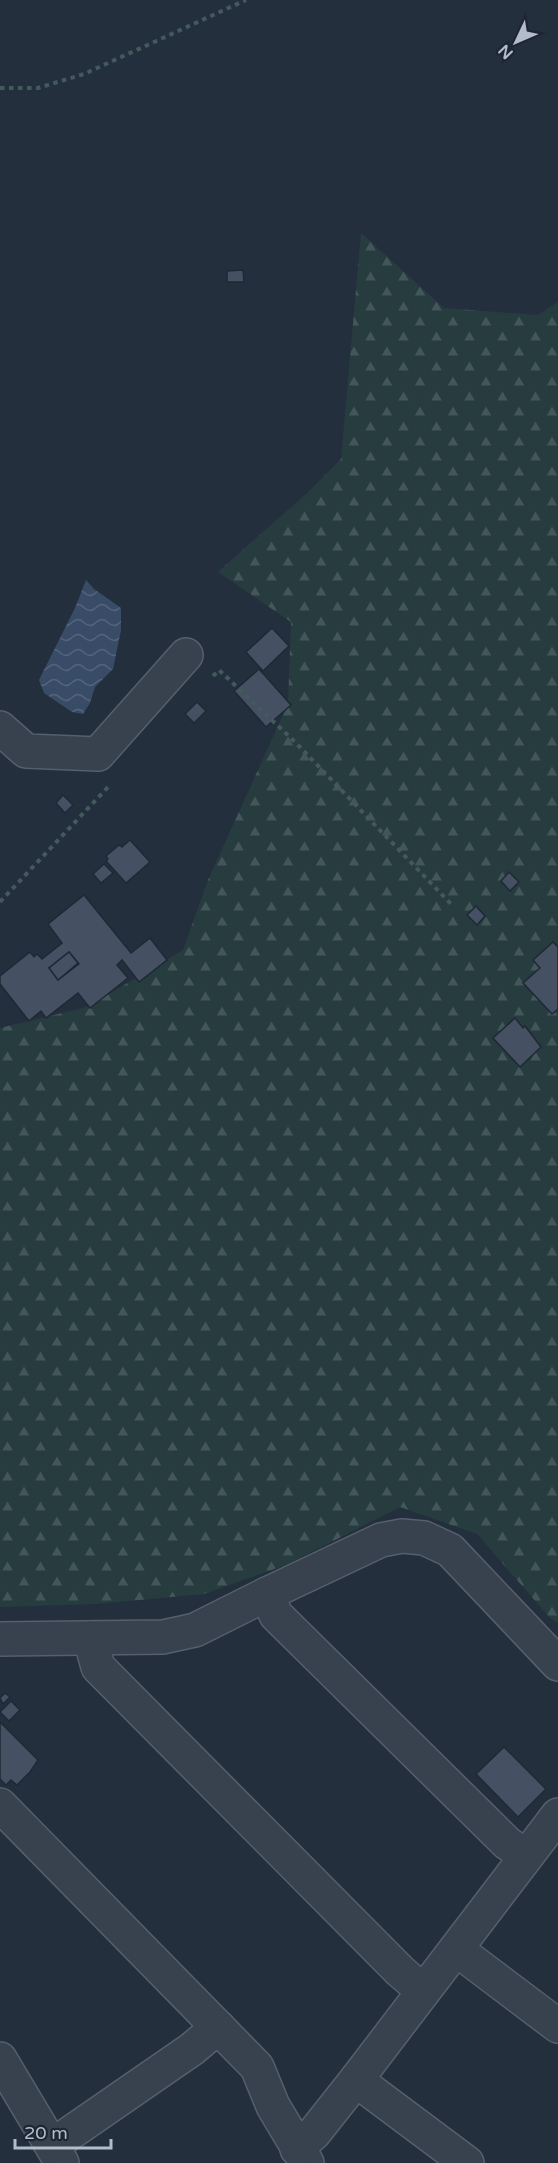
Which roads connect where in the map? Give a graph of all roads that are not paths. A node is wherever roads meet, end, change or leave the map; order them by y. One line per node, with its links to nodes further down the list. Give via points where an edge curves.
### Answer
1 (186, 655): 2 (street, via 98,754 26,751)
2 (0, 728)
3 (267, 1594): 4 (street, via 195,1630 163,1636); 6 (street, via 381,1540 402,1536 424,1538 450,1550); 9 (street, via 276,1616 507,1843)
4 (90, 1638): 5 (street); 11 (street, via 98,1667)
5 (0, 1639)
6 (558, 1664)
7 (0, 1804): 13 (street)
8 (558, 1815): 9 (street)
9 (526, 1856): 10 (street)
10 (456, 1949): 11 (street); 12 (street)
11 (423, 1991): 15 (street)
12 (558, 2026)
13 (218, 2027): 16 (street); 17 (street, via 257,2067 273,2106)
14 (0, 2059): 16 (street)
15 (356, 2080): 17 (street, via 314,2133); 18 (street)
16 (57, 2154)
17 (302, 2156)
18 (467, 2163)

